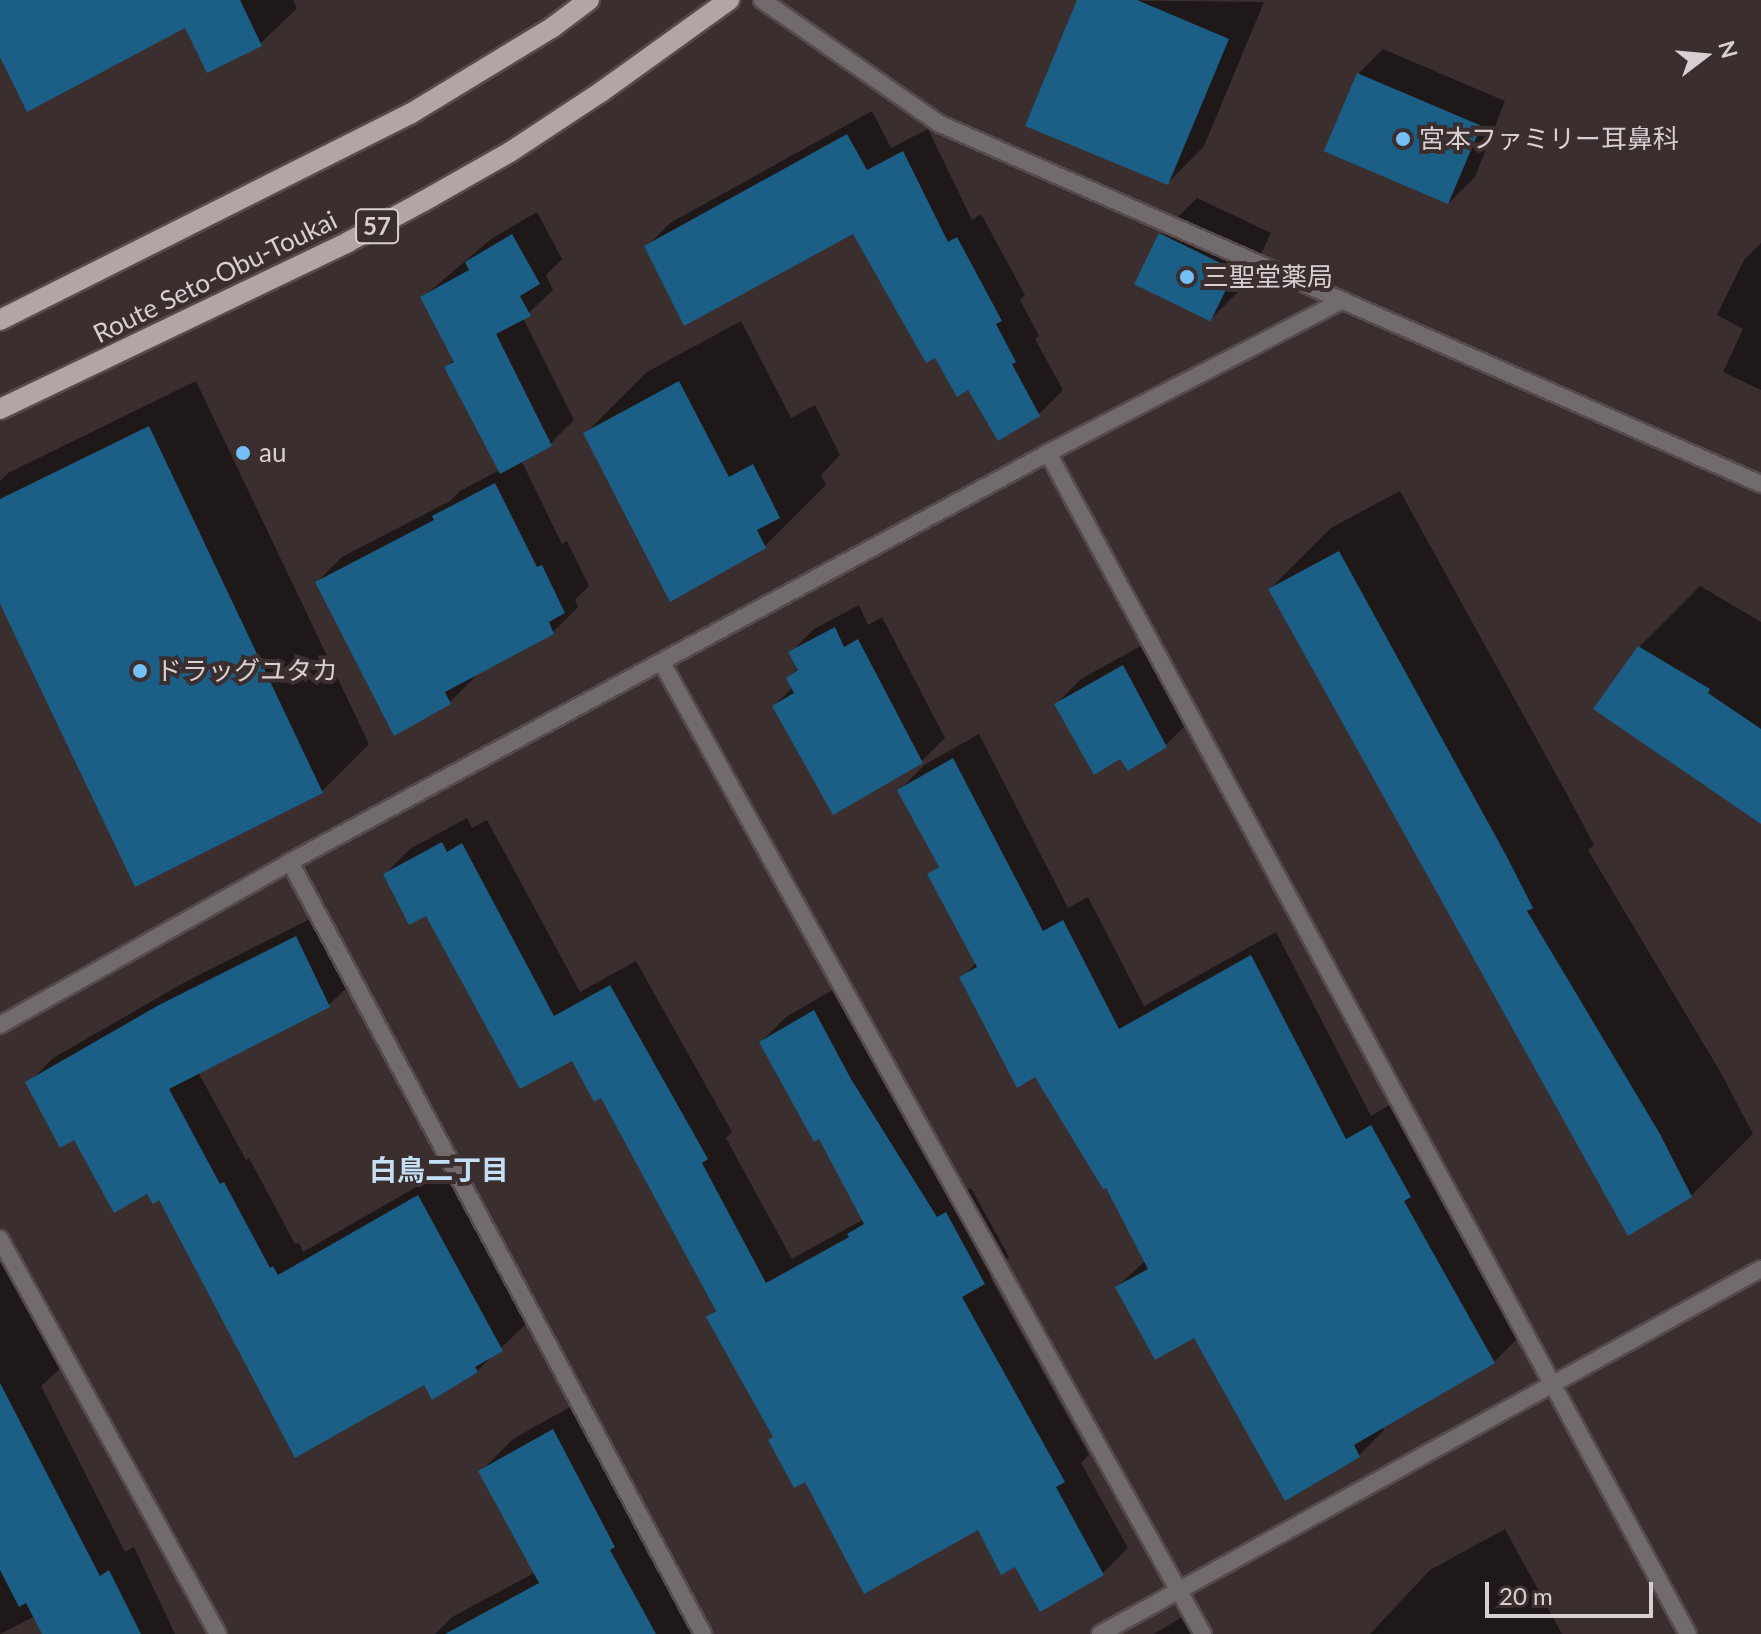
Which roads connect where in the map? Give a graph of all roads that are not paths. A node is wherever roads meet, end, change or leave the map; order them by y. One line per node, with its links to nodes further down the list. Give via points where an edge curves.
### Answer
1 (589, 0): 5 (main road, via 410,114)
2 (729, 0): 6 (main road, Route Seto-Obu-Toukai / 57, via 562,118 422,202)
3 (762, 0): 4 (street, via 940,124)
4 (1343, 300): 7 (street); 8 (street)
5 (0, 320)
6 (0, 409)
7 (1048, 453): 9 (street); 14 (street)
8 (1761, 484)
9 (662, 663): 10 (street); 15 (street)
10 (290, 862): 11 (street); 17 (street)
11 (0, 1025)
12 (0, 1239): 16 (street)
13 (1761, 1269): 14 (street)
14 (1552, 1383): 15 (street); 20 (street)
15 (1179, 1591): 18 (street); 19 (street)
16 (218, 1634)
17 (703, 1634)
18 (1100, 1634)
19 (1203, 1634)
20 (1688, 1634)

